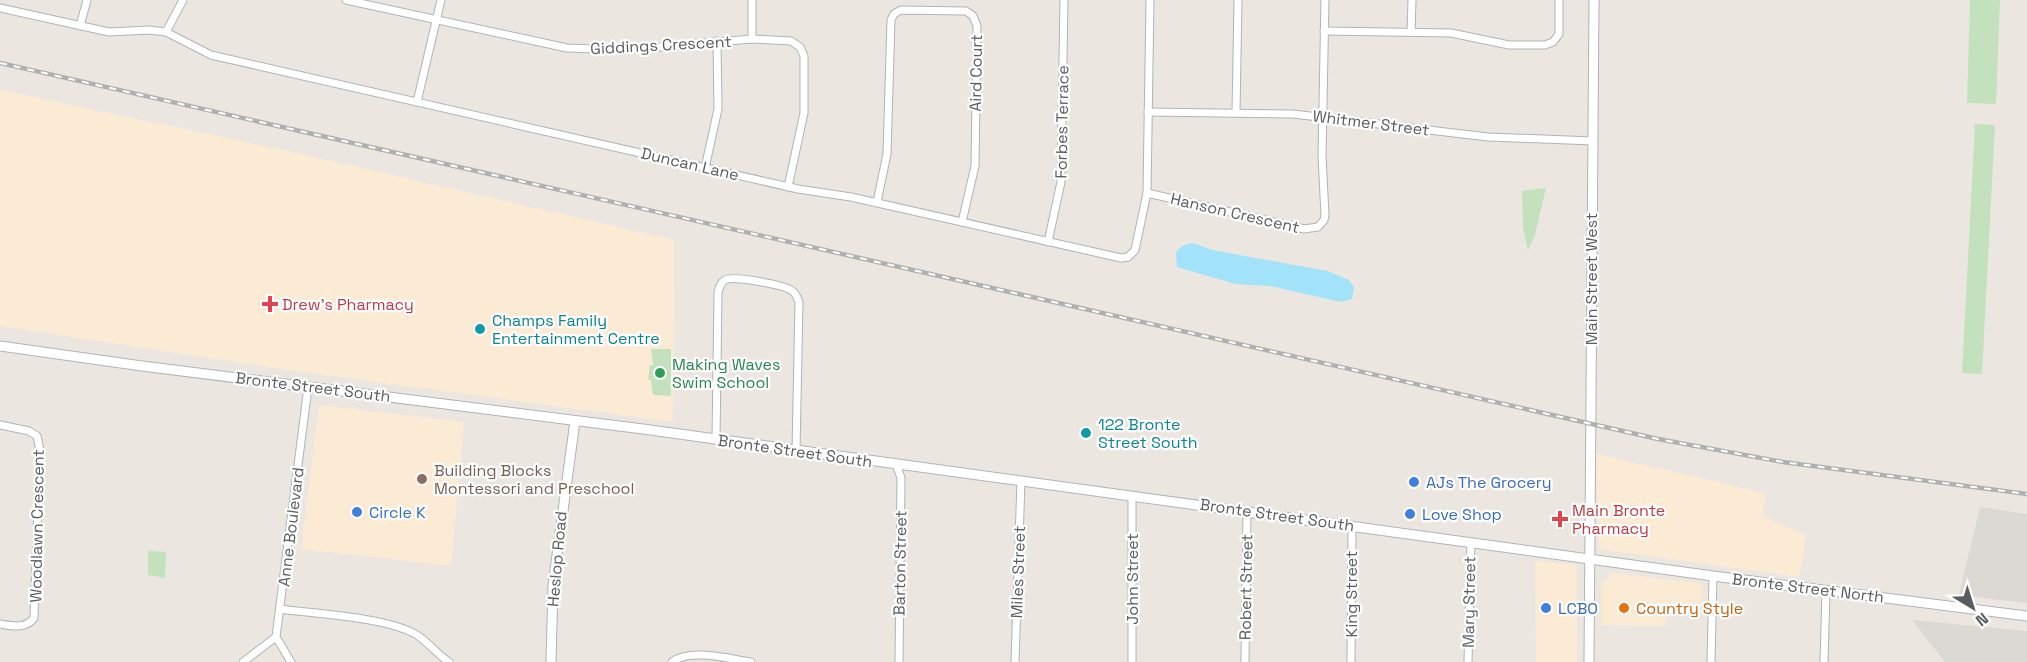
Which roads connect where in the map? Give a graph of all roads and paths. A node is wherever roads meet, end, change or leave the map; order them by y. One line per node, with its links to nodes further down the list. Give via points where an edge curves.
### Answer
1 (87, 0): 15 (street)
2 (183, 0): 17 (street)
3 (346, 0): 14 (street, Giddings Crescent)
4 (441, 0): 14 (street)
5 (752, 0): 19 (street)
6 (1064, 0): 31 (street, Forbes Terrace, via 1061,182)
7 (1150, 0): 22 (street, Duncan Lane)
8 (1238, 0): 23 (street)
9 (1325, 0): 16 (street)
10 (1412, 0): 18 (street)
11 (1559, 0): 18 (street, via 1559,34 1554,42 1545,45 1509,45 1458,34)
12 (1594, 0): 25 (main road, Main Street West)
13 (0, 8): 15 (street, Duncan Lane)
14 (436, 20): 20 (street, Giddings Crescent, via 580,49 638,49); 21 (street)
15 (80, 26): 17 (street, Duncan Lane, via 109,32)
16 (1324, 30): 18 (street); 24 (street)
17 (165, 32): 21 (street, Duncan Lane, via 211,55)
18 (1411, 32)
19 (752, 39): 20 (street, Giddings Crescent); 27 (street, Giddings Crescent, via 791,41 803,51 804,118)
20 (717, 41): 26 (street, via 718,109)
21 (417, 102): 26 (street, Duncan Lane)
22 (1148, 112): 23 (street, Whitmer Street); 28 (street, Duncan Lane)
23 (1236, 113): 24 (street, Whitmer Street)
24 (1322, 117): 25 (street, Whitmer Street, via 1488,137); 28 (street, Hanson Crescent, via 1325,215 1314,229)
25 (1593, 141): 44 (main road, Main Street West)
26 (705, 168): 27 (street, Duncan Lane)
27 (788, 187): 29 (street, Duncan Lane)
28 (1147, 194): 31 (street, Duncan Lane, via 1135,250 1128,257)
29 (877, 202): 30 (street, Duncan Lane); 30 (street, Aird Court, via 887,154 894,14 901,10 966,11 977,26 975,166)
30 (962, 222): 31 (street, Duncan Lane)
31 (1048, 242)
32 (0, 346): 33 (main road, Bronte Street South)
33 (308, 387): 34 (main road, Bronte Street South); 47 (street, Anne Boulevard)
34 (575, 421): 36 (main road, Bronte Street South); 54 (main road, Heslop Road, via 553,585)
35 (0, 425): 49 (street, Woodlawn Crescent, via 37,436 40,451 34,618 30,624 18,627)
36 (716, 440): 37 (main road, Bronte Street South); 37 (street, via 718,293 725,280 737,278 790,290 798,300)
37 (796, 451): 38 (main road, Bronte Street South)
38 (896, 464): 39 (main road, Bronte Street South); 57 (street, Barton Street, via 901,478)
39 (1021, 481): 40 (main road, Bronte Street South); 58 (street, Miles Street)
40 (1132, 496): 41 (main road, Bronte Street South); 59 (street, John Street)
41 (1247, 511): 42 (main road, Bronte Street South); 60 (street, Robert Street)
42 (1352, 526): 43 (main road, Bronte Street South); 61 (street, King Street)
43 (1471, 543): 44 (main road, Bronte Street South); 62 (street, Mary Street)
44 (1590, 558): 45 (main road, Bronte Street North); 63 (main road, Main Street West)
45 (1713, 576): 46 (main road, Bronte Street North); 64 (street)
46 (1826, 591): 48 (main road, Bronte Street North); 65 (street)
47 (280, 609): 50 (street, Anne Boulevard); 53 (street, via 399,628 417,635)
48 (2027, 616)
49 (0, 624)
50 (276, 637): 51 (street); 52 (street)
51 (243, 662)
52 (291, 662)
53 (449, 662)
54 (551, 662)
55 (672, 662): 56 (street, via 689,655)
56 (751, 662)
57 (899, 662)
58 (1015, 662)
59 (1132, 662)
60 (1245, 662)
61 (1351, 662)
62 (1468, 662)
63 (1588, 662)
64 (1711, 662)
65 (1824, 662)

